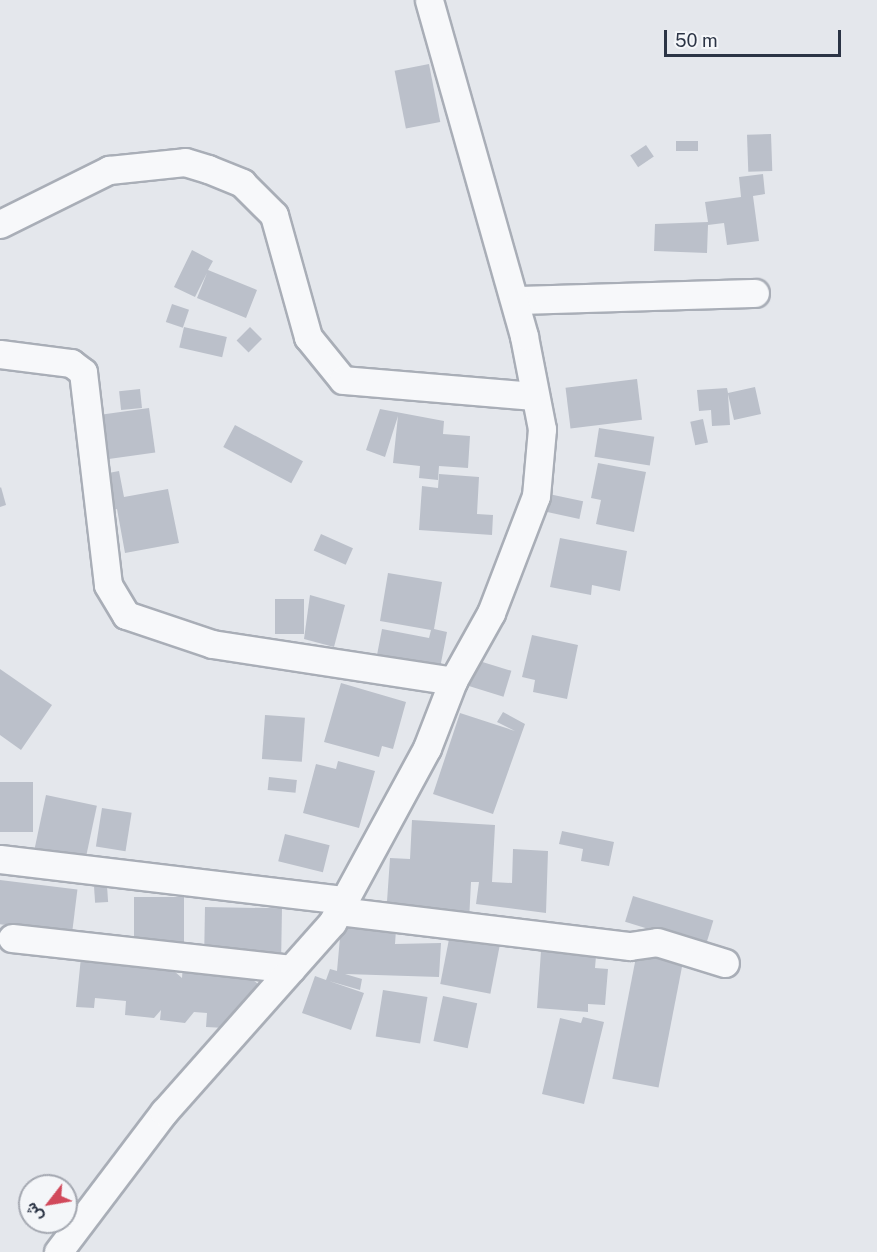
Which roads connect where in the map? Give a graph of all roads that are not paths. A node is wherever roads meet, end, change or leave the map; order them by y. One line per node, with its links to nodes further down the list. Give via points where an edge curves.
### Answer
1 (429, 0): 4 (street)
2 (0, 224): 6 (street, via 109,170 185,162 208,169 242,183 274,215 308,337 343,380)
3 (755, 293): 4 (street)
4 (516, 300): 6 (street)
5 (0, 354): 7 (street, via 71,363 83,372 108,585 126,615 212,644)
6 (532, 396): 7 (street, via 544,450 536,496 491,613)
7 (453, 681): 9 (street, via 426,748)
8 (0, 859): 9 (street)
9 (342, 905): 11 (street, via 630,946 657,942); 12 (street)
10 (12, 938): 12 (street)
11 (724, 963)
12 (291, 969): 13 (street, via 165,1112)
13 (58, 1252)

